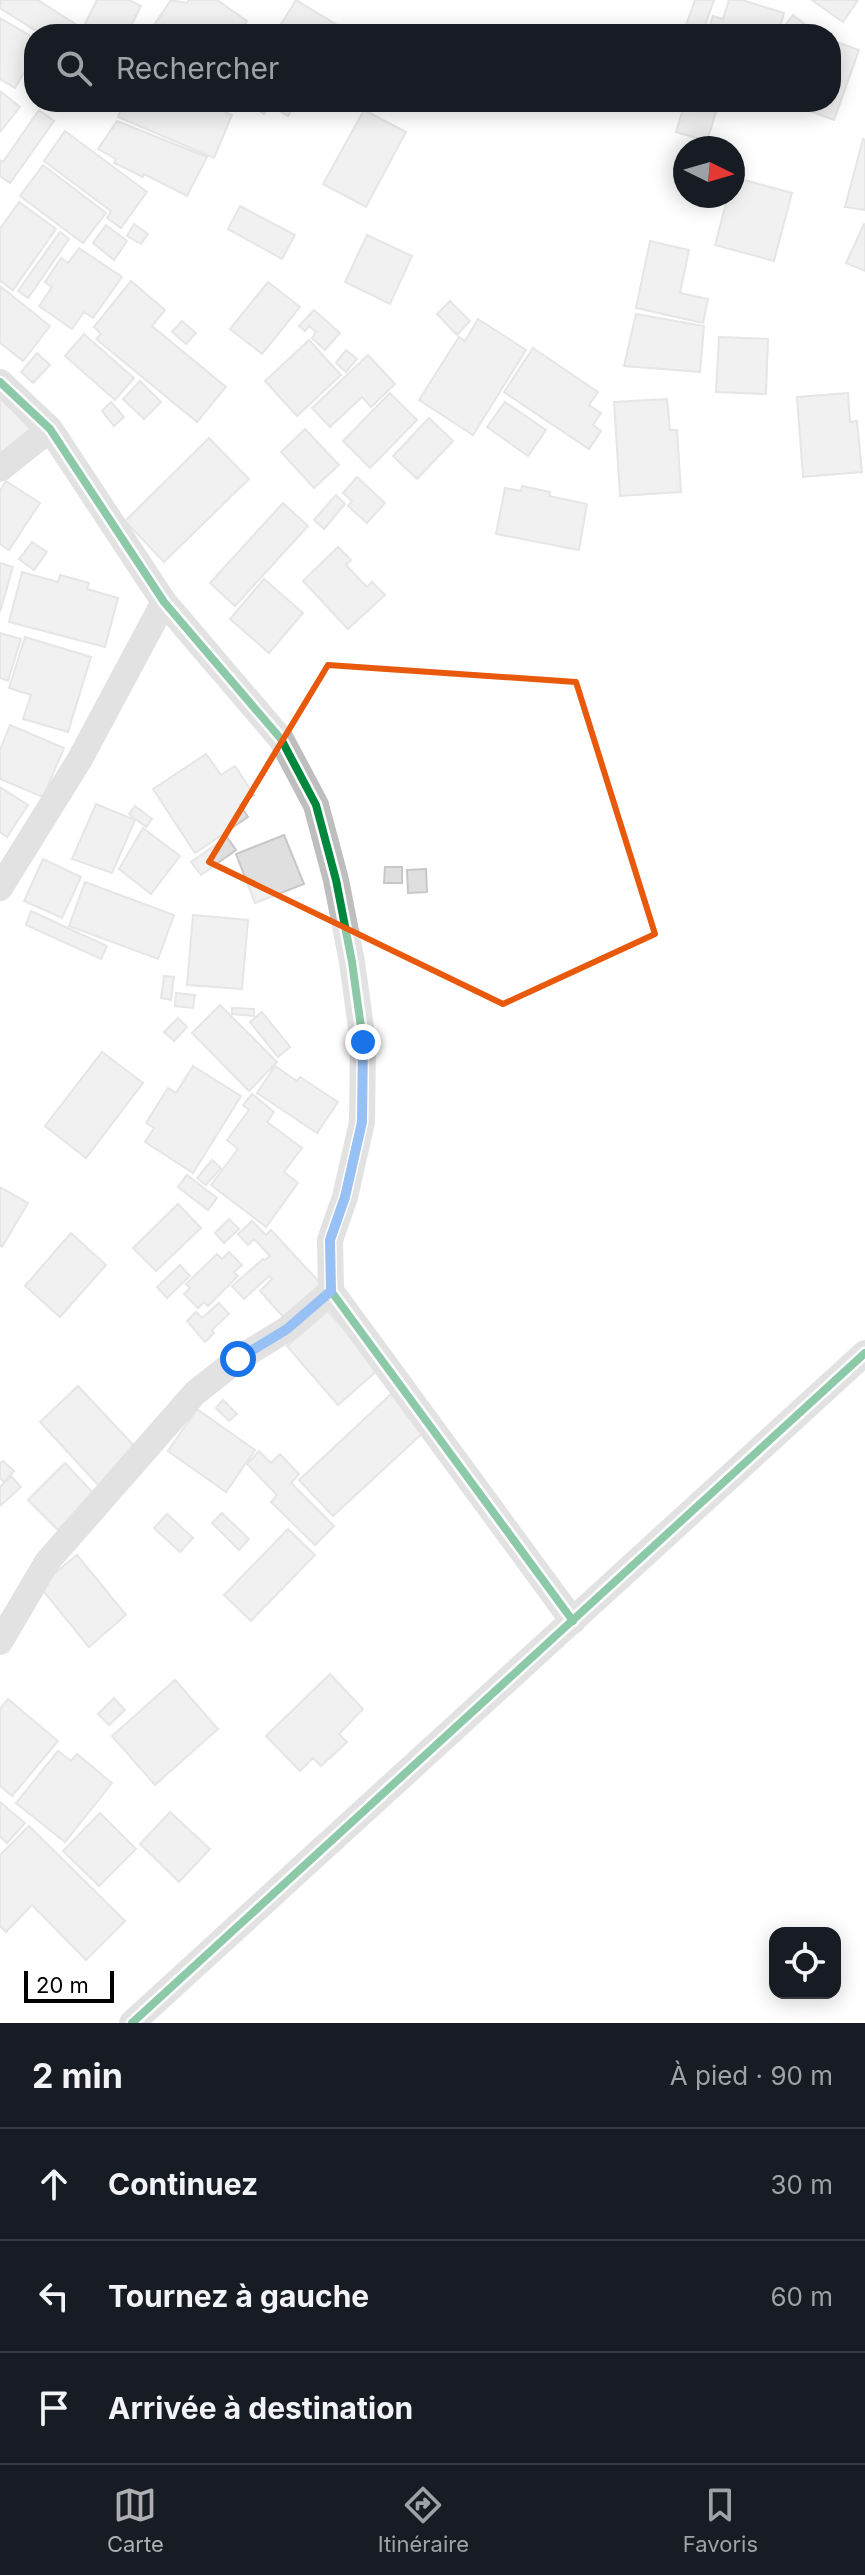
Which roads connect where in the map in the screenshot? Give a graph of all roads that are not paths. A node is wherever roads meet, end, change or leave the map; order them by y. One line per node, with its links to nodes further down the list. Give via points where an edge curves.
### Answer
1 (0, 382): 2 (street)
2 (50, 429): 3 (street); 4 (street)
3 (0, 469)
4 (164, 602): 5 (street, via 80,759); 6 (street, via 281,739 316,805 336,880 363,1042 363,1108 345,1197 330,1240)
5 (0, 888)
6 (331, 1291): 8 (street); 9 (street, via 195,1393 47,1562)
7 (865, 1353): 8 (street)
8 (573, 1621): 10 (street)
9 (0, 1642)
10 (132, 2023)

